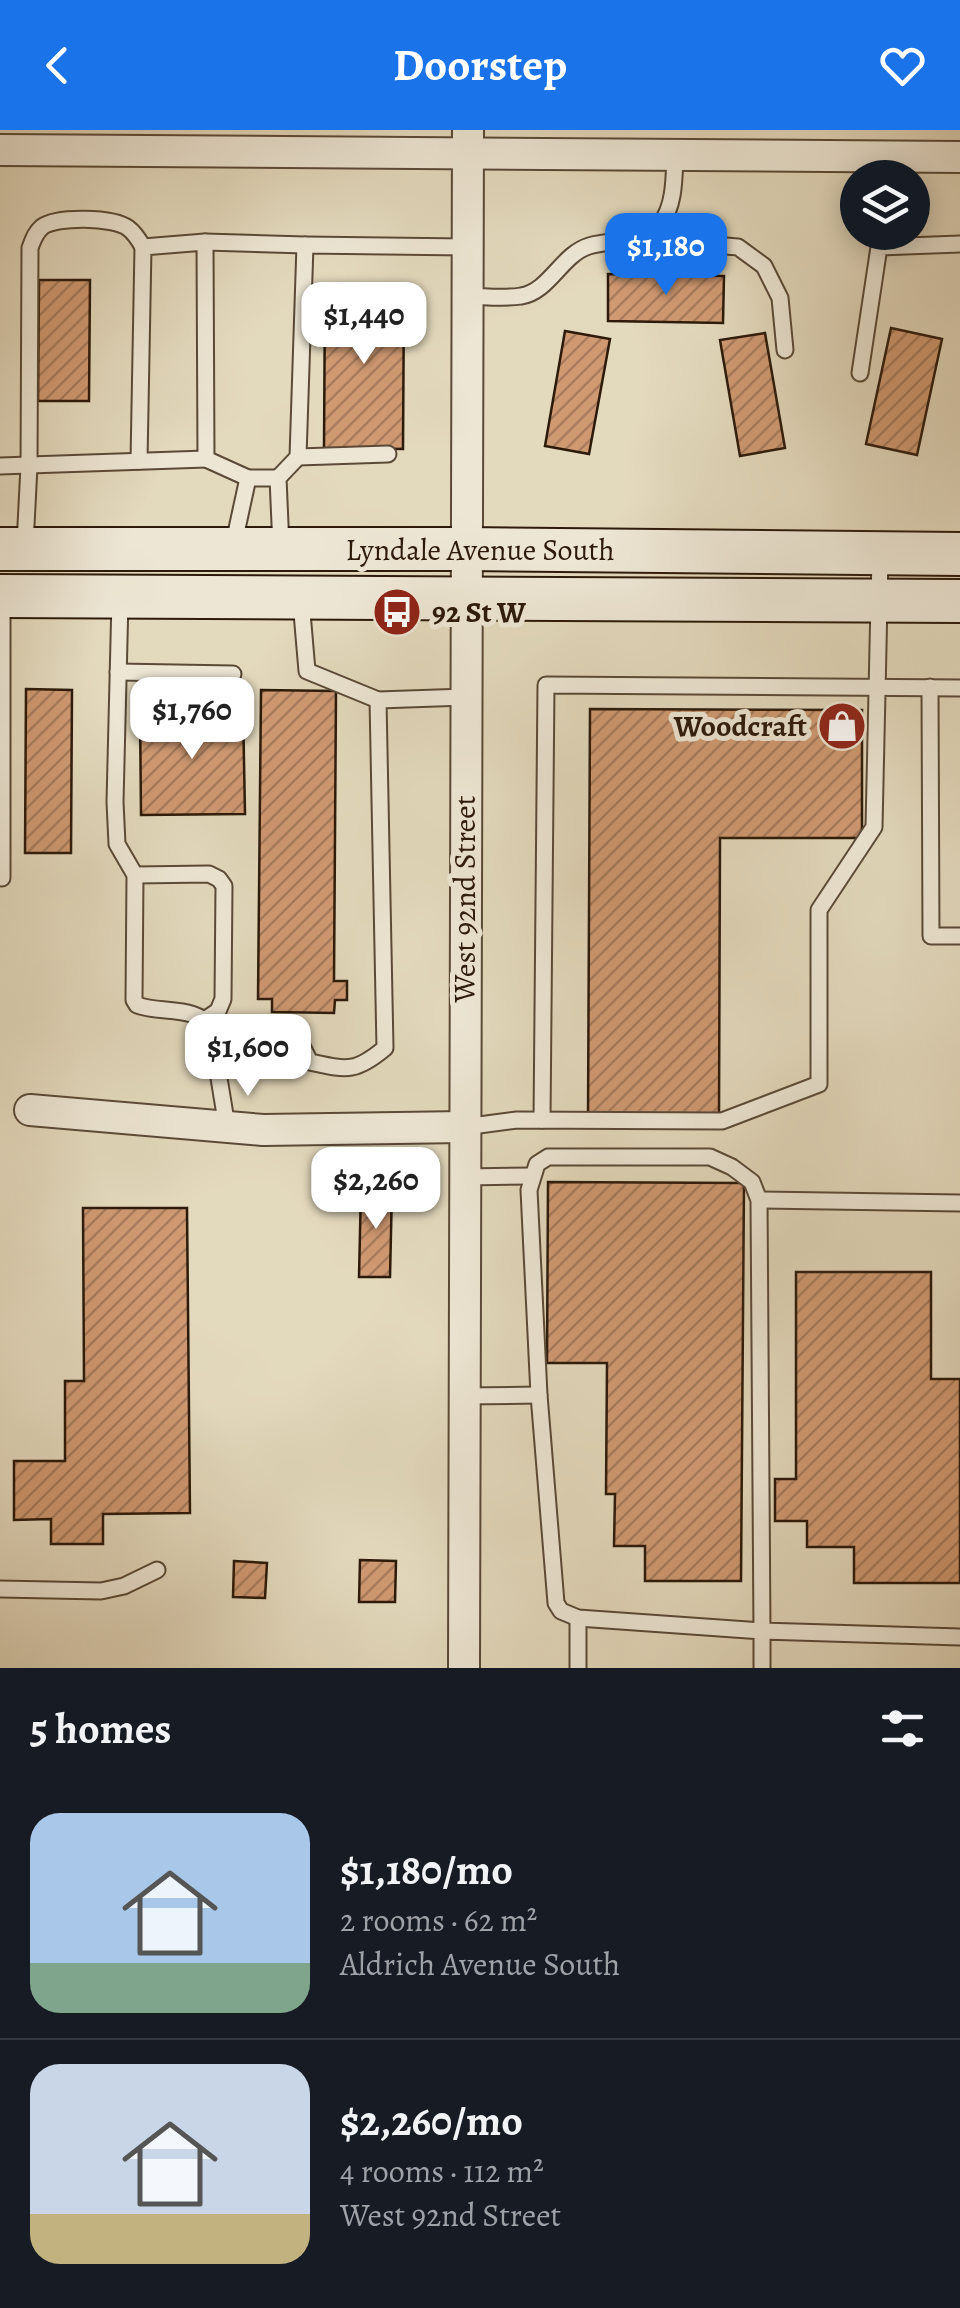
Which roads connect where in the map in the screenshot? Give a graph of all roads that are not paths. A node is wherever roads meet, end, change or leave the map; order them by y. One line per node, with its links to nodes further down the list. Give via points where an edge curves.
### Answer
1 (468, 141): 2 (street); 3 (street); 10 (street, West 92nd Street)
2 (0, 150)
3 (675, 155): 4 (street); 5 (lane, via 672,197 661,223)
4 (960, 157)
5 (641, 239): 11 (lane, via 589,246 524,296); 12 (lane, via 738,247 764,266 780,298)
6 (205, 242): 8 (lane); 9 (lane); 16 (lane)
7 (960, 244): 13 (lane, via 879,247)
8 (305, 245): 10 (lane); 15 (lane)
9 (143, 247): 17 (lane); 19 (lane, via 117,222 64,219 36,233 30,248)
10 (466, 247): 11 (street, West 92nd Street)
11 (466, 296): 25 (street, West 92nd Street)
12 (785, 350)
13 (860, 373)
14 (388, 454): 15 (lane)
15 (298, 457): 21 (lane)
16 (206, 459): 17 (lane); 20 (lane)
17 (140, 461): 19 (lane)
18 (0, 466): 19 (lane)
19 (30, 466): 22 (lane)
20 (248, 478): 21 (lane); 23 (lane)
21 (278, 478): 24 (lane)
22 (13, 549): 23 (main road, Lyndale Avenue South)
23 (233, 549): 24 (main road, Lyndale Avenue South)
24 (282, 549): 25 (main road, Lyndale Avenue South)
25 (465, 549): 26 (main road, Lyndale Avenue South); 31 (street, West 92nd Street)
26 (880, 553): 27 (main road, Lyndale Avenue South); 32 (lane)
27 (960, 554)
28 (1, 596): 29 (main road, Lyndale Avenue South); 36 (lane)
29 (120, 596): 30 (main road, Lyndale Avenue South); 34 (lane)
30 (300, 596): 31 (main road, Lyndale Avenue South); 41 (lane, via 307,671)
31 (466, 596): 32 (main road, Lyndale Avenue South); 40 (street, West 92nd Street)
32 (880, 600): 33 (main road, Lyndale Avenue South); 37 (lane)
33 (960, 601)
34 (118, 672): 35 (lane); 42 (lane, via 117,844)
35 (234, 674)
36 (1, 678): 43 (lane)
37 (878, 687): 38 (lane); 48 (lane, via 874,828 820,910 819,1084 722,1121); 48 (lane, via 546,685)
38 (930, 687): 39 (lane); 44 (lane, via 931,936)
39 (960, 688)
40 (466, 697): 41 (lane); 50 (street, West 92nd Street)
41 (378, 700): 46 (lane, via 385,1048 364,1065 340,1068 310,1062)
42 (135, 874): 45 (lane, via 134,1000 152,1011); 45 (lane, via 208,874 224,886 223,999)
43 (2, 878)
44 (960, 936)
45 (206, 1020): 49 (lane)
46 (300, 1042)
47 (30, 1110): 49 (street)
48 (542, 1120): 50 (lane)
49 (227, 1127): 50 (street)
50 (464, 1128): 51 (street, West 92nd Street)
51 (464, 1176): 52 (lane); 56 (street, West 92nd Street)
52 (532, 1176): 53 (lane, via 548,1156 698,1154 742,1174); 55 (lane)
53 (759, 1200): 54 (lane); 60 (lane)
54 (960, 1203)
55 (539, 1394): 56 (lane); 59 (lane, via 556,1602)
56 (464, 1396): 62 (street, West 92nd Street)
57 (157, 1570): 58 (lane, via 102,1591)
58 (0, 1589)
59 (578, 1618): 60 (lane); 63 (lane)
60 (762, 1631): 61 (lane); 64 (lane)
61 (960, 1637)
62 (464, 1668)
63 (578, 1668)
64 (762, 1668)

